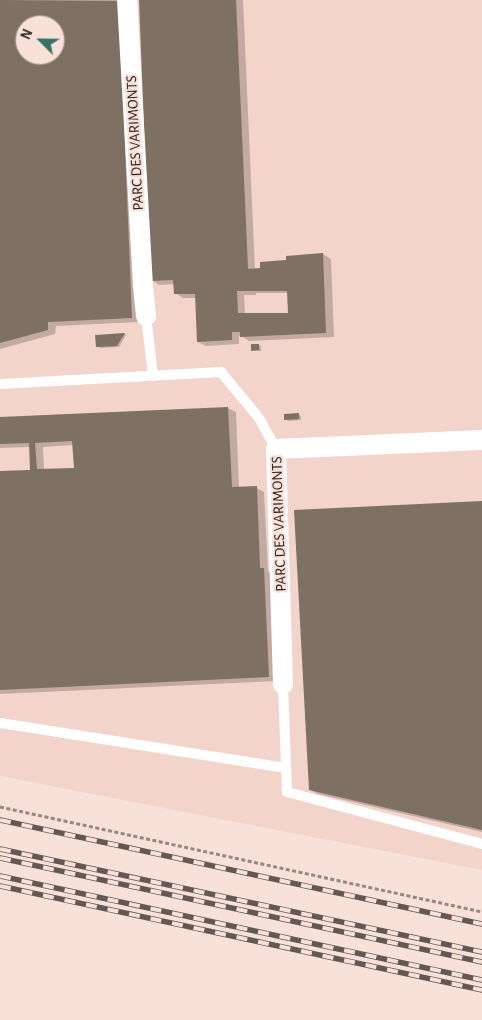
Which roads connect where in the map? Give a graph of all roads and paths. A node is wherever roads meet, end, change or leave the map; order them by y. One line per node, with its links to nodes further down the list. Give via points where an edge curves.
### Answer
1 (128, 0): 2 (street, PARC DES VARIMONTS)
2 (146, 316): 3 (lane)
3 (153, 376): 4 (lane); 6 (lane, via 221,372 259,418)
4 (0, 384)
5 (482, 440): 6 (street, PARC DES VARIMONTS)
6 (276, 449): 7 (street, PARC DES VARIMONTS)
7 (284, 684): 9 (lane)
8 (0, 724): 9 (lane)
9 (286, 768): 11 (lane, via 287,792)
10 (0, 807): 12 (path)
11 (482, 844)
12 (482, 912)

